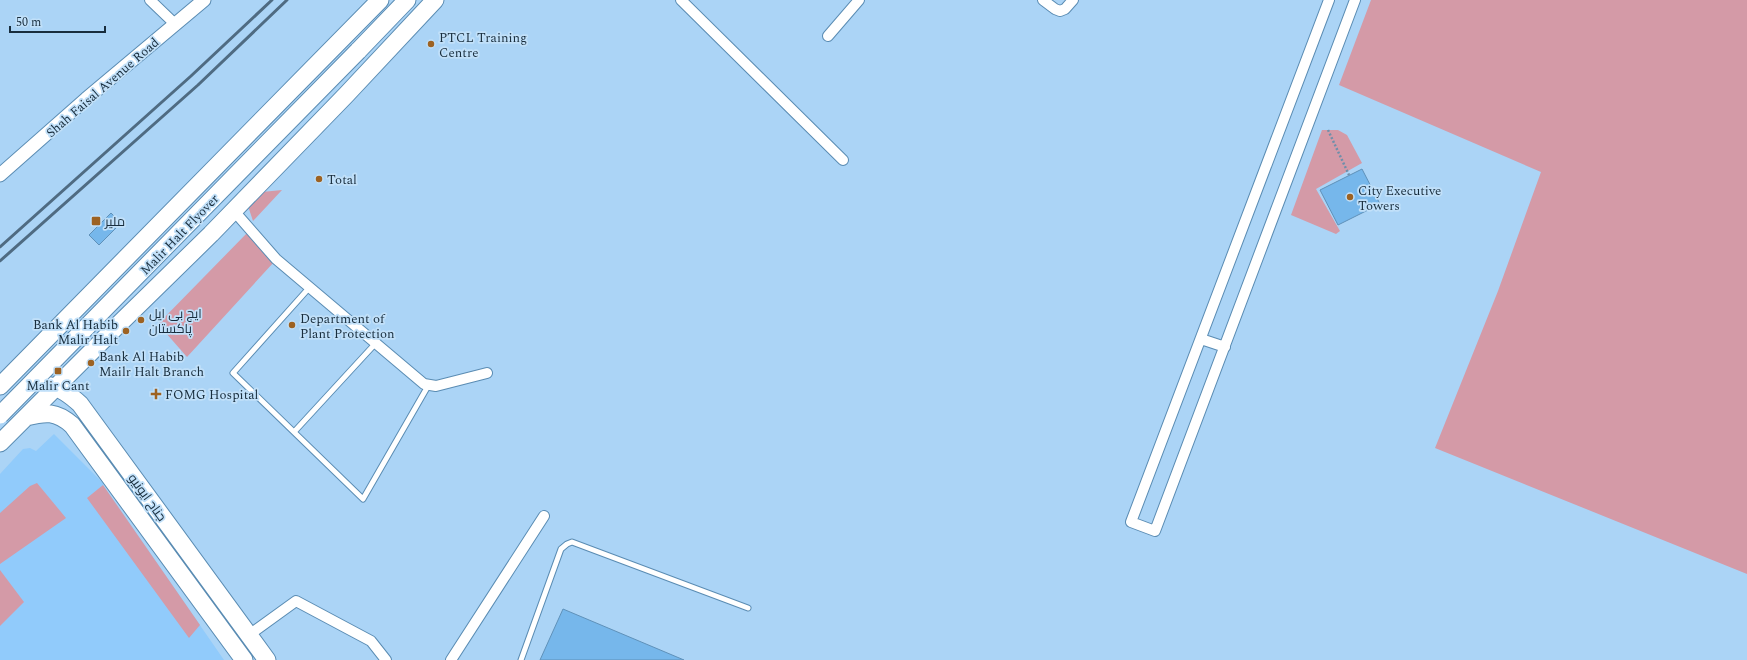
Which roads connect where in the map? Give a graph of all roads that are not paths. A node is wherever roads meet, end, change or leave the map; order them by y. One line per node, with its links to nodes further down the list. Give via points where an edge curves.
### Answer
1 (150, 0): 12 (street)
2 (204, 0): 12 (street, Shah Faisal Avenue Road)
3 (380, 0): 18 (highway, Malir Halt Flyover)
4 (407, 0): 27 (highway, Malir Halt Flyover, bridge)
5 (435, 0): 16 (highway)
6 (681, 0): 14 (street)
7 (859, 0): 13 (street)
8 (1043, 0): 9 (street, via 1060,11)
9 (1073, 0)
10 (1329, 0): 20 (street)
11 (1355, 0): 22 (street)
12 (175, 24): 15 (street, Shah Faisal Avenue Road)
13 (828, 36)
14 (843, 160)
15 (0, 175)
16 (234, 211): 17 (street, via 276,259); 19 (highway)
17 (309, 288): 21 (street); 29 (lane, via 233,374)
18 (89, 295): 19 (highway, via 95,313); 25 (highway, Malir Halt Flyover)
19 (116, 327): 26 (highway)
20 (1201, 339): 22 (street); 22 (street, via 1131,522 1155,531)
21 (375, 344): 24 (street, via 418,381); 29 (lane)
22 (1224, 347)
23 (487, 373): 24 (street)
24 (428, 386): 29 (lane, via 363,499)
25 (0, 387): 26 (highway, جناح ایونیو)
26 (57, 387): 28 (highway); 33 (highway, جناح ایونیو, via 71,395 90,417)
27 (0, 415)
28 (26, 417): 30 (highway); 34 (highway, جناح ایونیو, via 40,413 51,414 62,417 72,425)
29 (294, 432)
30 (0, 443)
31 (544, 516): 37 (street)
32 (748, 608): 38 (lane, via 572,542 561,550)
33 (252, 640): 34 (highway); 35 (highway, جناح ایونیو); 36 (street, via 296,601 371,641)
34 (242, 658)
35 (267, 660)
36 (386, 660)
37 (451, 660)
38 (521, 660)

